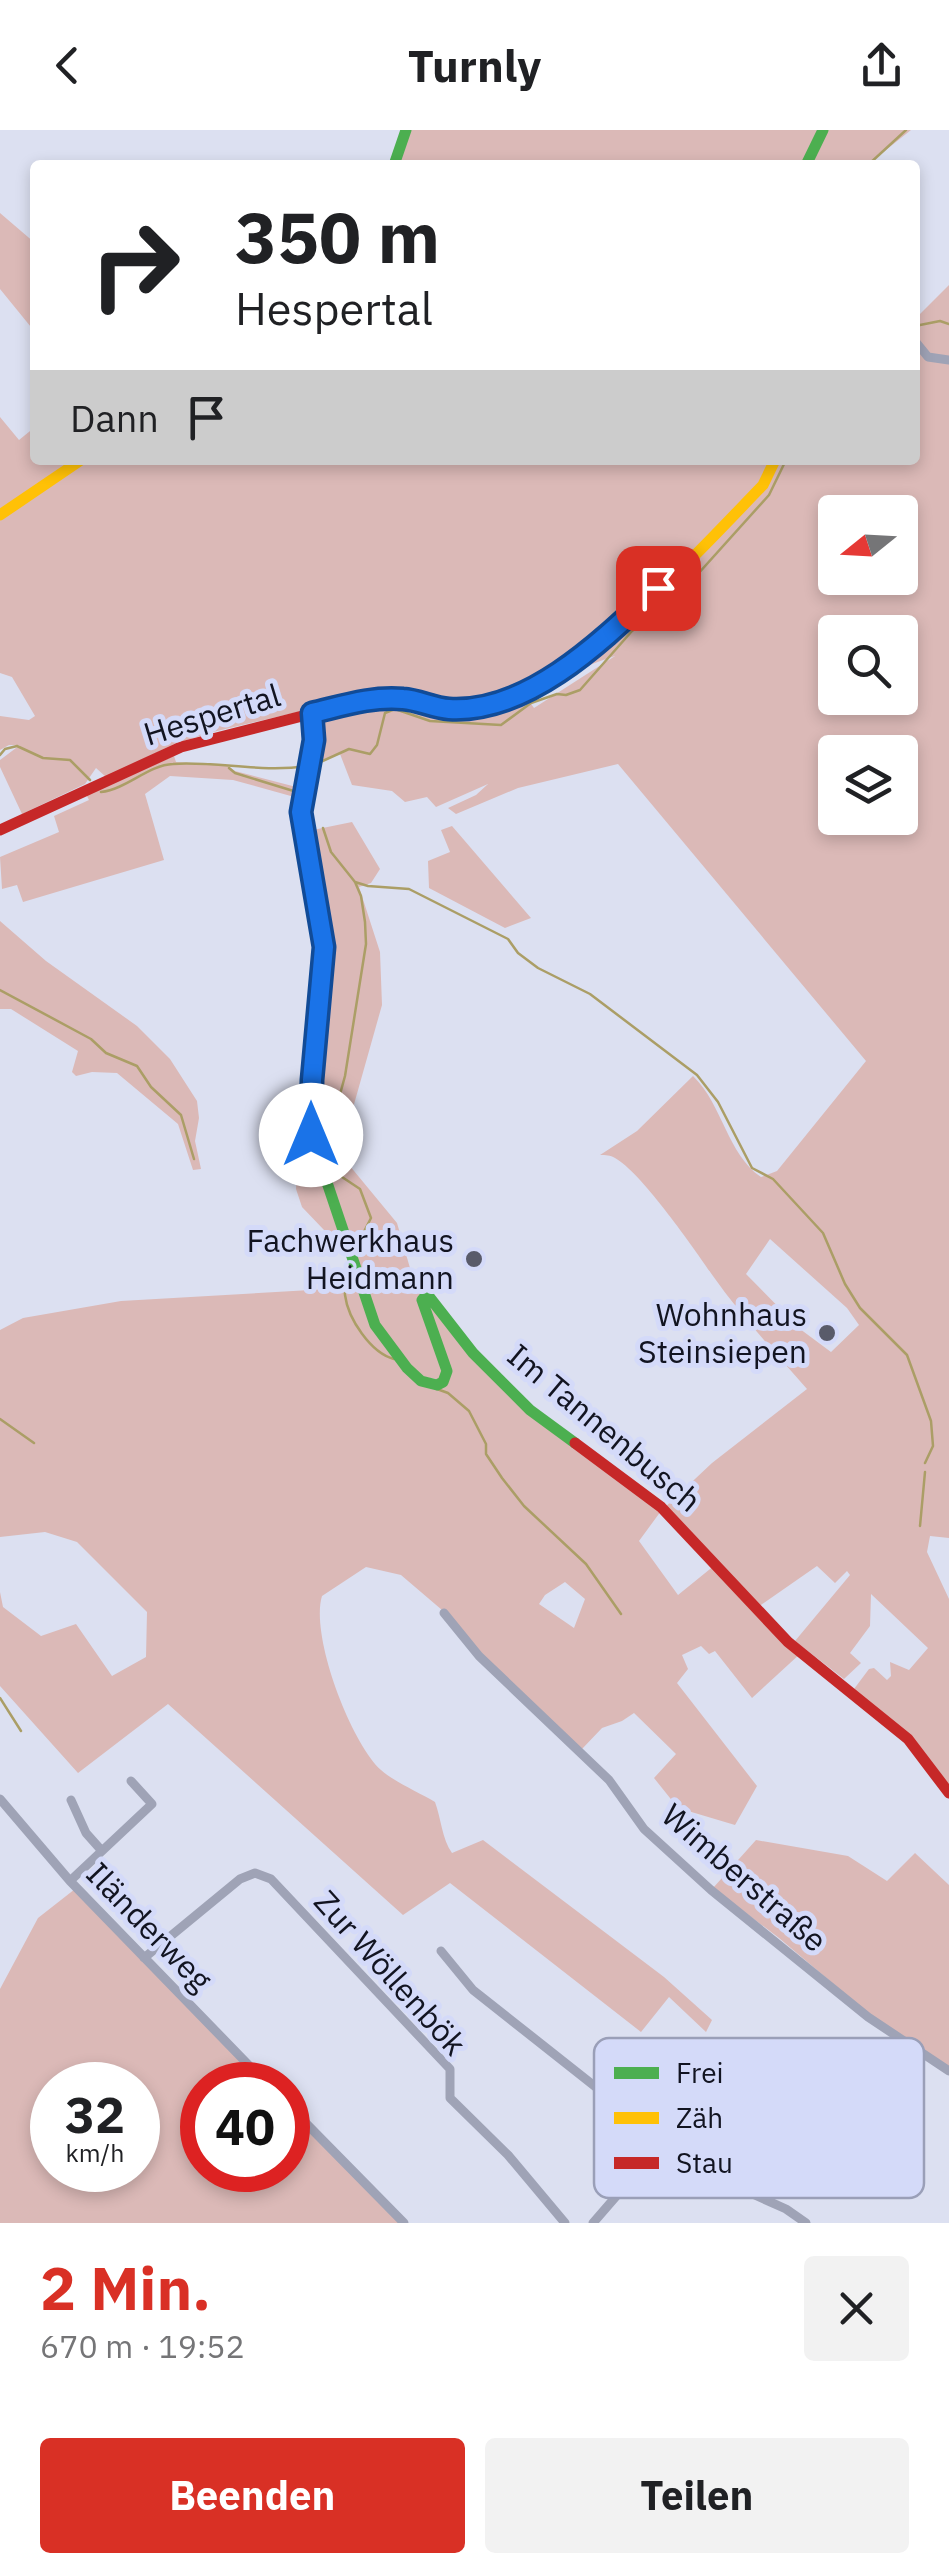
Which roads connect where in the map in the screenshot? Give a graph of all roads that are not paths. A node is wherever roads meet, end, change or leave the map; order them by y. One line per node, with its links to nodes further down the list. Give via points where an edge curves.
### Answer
1 (406, 130): 3 (street)
2 (823, 130): 4 (street)
3 (396, 160)
4 (808, 160)
5 (920, 347): 6 (street, via 928,357)
6 (949, 360)
7 (74, 465): 9 (street)
8 (772, 465): 10 (street, Hespertal, via 763,485 720,530 601,642 536,686 465,708 392,698)
9 (0, 516)
10 (312, 713): 11 (street, Hespertal, via 182,747); 14 (street, Im Tannenbusch, via 312,765 301,812 324,947 311,1135 380,1333 421,1380 443,1382 447,1370 422,1300 430,1296 509,1391 661,1507 788,1642 908,1738)
11 (0, 830)
12 (444, 1613): 21 (street, Wimberstraße, via 479,1656 610,1780 644,1828 711,1890)
13 (131, 1781): 17 (street, via 152,1804)
14 (949, 1793)
15 (0, 1798): 18 (street, Iländerweg)
16 (71, 1800): 17 (street)
17 (102, 1851): 18 (street)
18 (70, 1881): 20 (street, Iländerweg)
19 (441, 1951): 25 (street, via 472,1990)
20 (144, 1958): 23 (street, Iländerweg); 30 (street, Zur Wöllenbök, via 240,1879 254,1873 271,1879 450,2069 450,2098)
21 (900, 2038)
22 (924, 2054): 24 (street, Wimberstraße)
23 (246, 2062)
24 (949, 2071)
25 (594, 2086)
26 (310, 2127): 29 (street)
27 (615, 2198): 31 (street)
28 (762, 2198): 32 (street)
29 (404, 2223)
30 (565, 2223)
31 (593, 2223)
32 (806, 2223)

